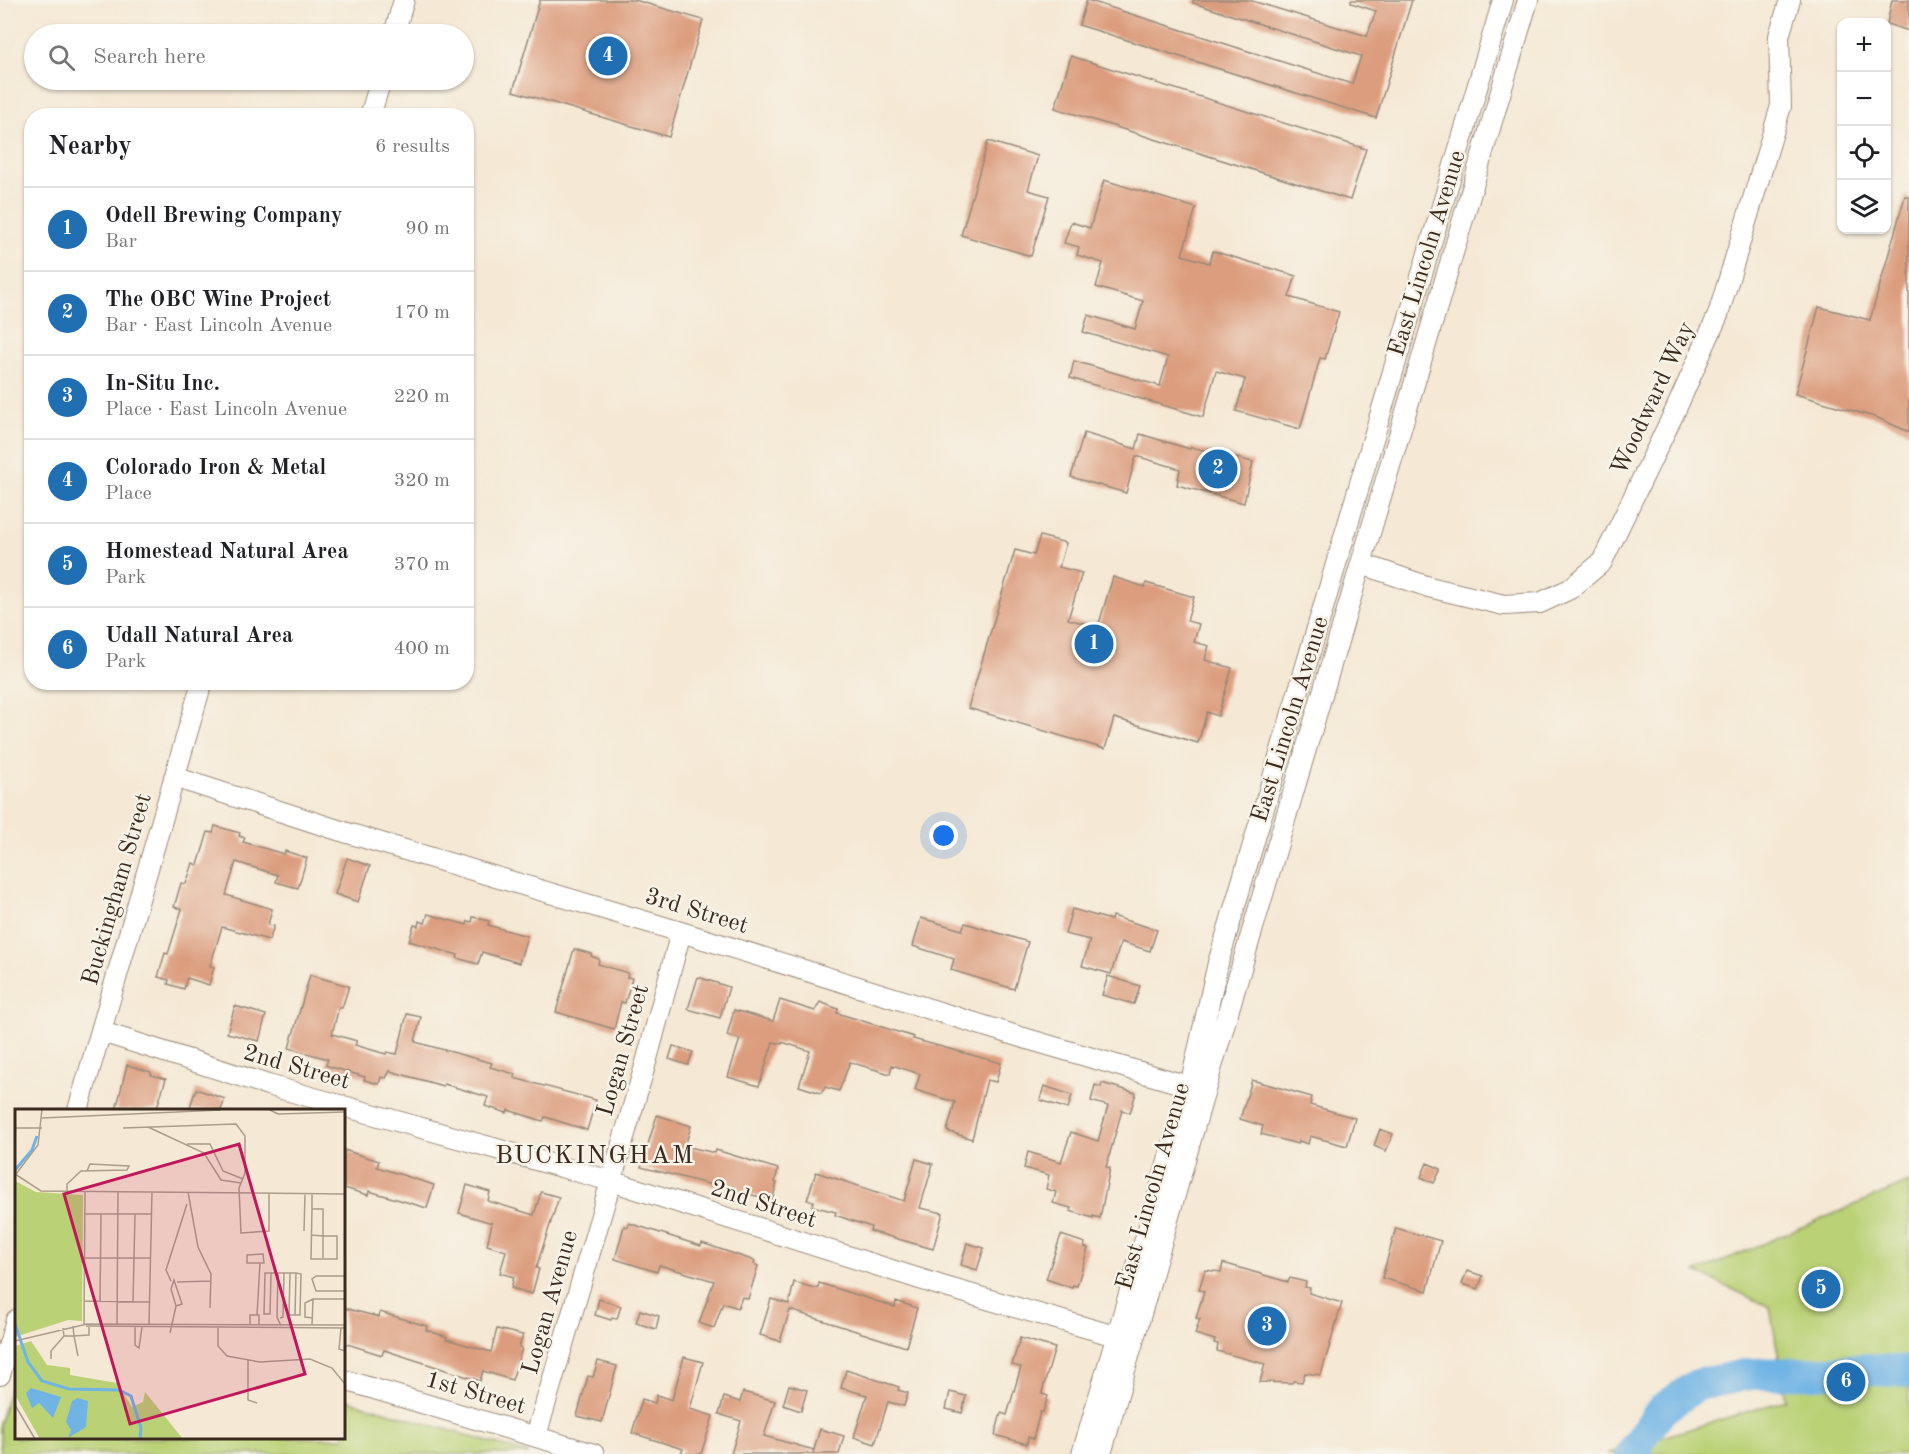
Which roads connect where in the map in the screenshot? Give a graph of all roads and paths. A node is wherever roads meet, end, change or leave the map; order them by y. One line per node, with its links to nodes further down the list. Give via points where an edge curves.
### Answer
1 (404, 0): 5 (street)
2 (1503, 0): 13 (street, East Lincoln Avenue, via 1218,963)
3 (1528, 0): 8 (street, East Lincoln Avenue)
4 (1790, 0): 8 (street, Woodward Way, via 1779,36 1781,106 1718,315 1602,562 1570,590 1540,603 1504,605 1429,587)
5 (397, 24)
6 (378, 90): 7 (street)
7 (372, 108)
8 (1362, 564): 13 (street, East Lincoln Avenue)
9 (200, 690): 10 (street, Buckingham Street)
10 (174, 777): 11 (street, 3rd Street); 12 (street, Buckingham Street)
11 (681, 932): 13 (street, 3rd Street); 15 (street, Logan Street)
12 (102, 1032): 14 (street, Buckingham Street); 15 (street, 2nd Street, via 268,1085)
13 (1197, 1088): 17 (street, East Lincoln Avenue)
14 (78, 1109)
15 (611, 1181): 17 (street, 2nd Street, via 942,1286); 20 (street, Logan Avenue)
16 (15, 1323): 18 (street)
17 (1125, 1339): 22 (street, East Lincoln Avenue); 23 (street, East Lincoln Avenue)
18 (0, 1375)
19 (345, 1380): 20 (street, 1st Street)
20 (536, 1436): 21 (street, 1st Street)
21 (594, 1454)
22 (1082, 1454)
23 (1101, 1454)

